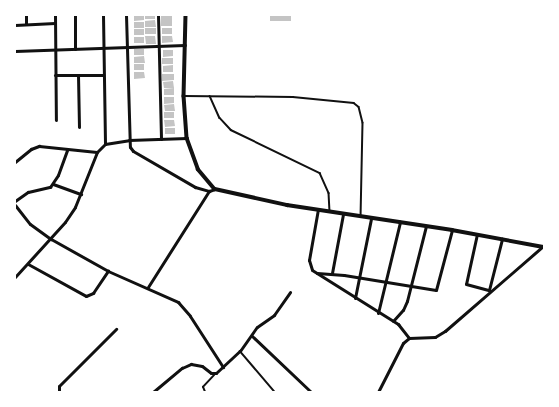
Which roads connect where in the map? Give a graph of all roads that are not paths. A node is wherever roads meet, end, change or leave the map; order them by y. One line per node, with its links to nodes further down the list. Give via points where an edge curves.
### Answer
1 (26, 15): 10 (street)
2 (55, 15): 8 (street)
3 (75, 15): 16 (street)
4 (103, 15): 12 (street)
5 (126, 15): 13 (street)
6 (158, 15): 14 (street)
7 (186, 15): 11 (street)
8 (55, 23): 10 (street); 15 (street)
9 (15, 24): 10 (street)
10 (26, 24)
11 (185, 46): 14 (street); 21 (street)
12 (103, 47): 13 (street); 16 (street); 20 (street)
13 (126, 47): 14 (street); 27 (street)
14 (159, 47): 26 (street)
15 (55, 49): 16 (street); 17 (street); 18 (street)
16 (75, 49)
17 (15, 51)
18 (56, 75): 19 (street); 23 (street)
19 (78, 75): 20 (street); 24 (street)
20 (103, 75): 28 (street)
21 (184, 96): 22 (lane); 25 (street)
22 (210, 96): 39 (lane, via 220,118 231,130 320,173 329,193); 41 (lane, via 347,101 360,107 363,123)
23 (56, 120)
24 (79, 127)
25 (187, 138): 26 (street); 33 (street, via 198,169)
26 (161, 139): 27 (street)
27 (129, 140): 28 (street); 34 (street, via 133,151 196,187)
28 (104, 144): 30 (street)
29 (67, 150): 30 (street); 31 (street, via 35,146); 32 (street)
30 (97, 152): 35 (street)
31 (15, 162)
32 (53, 184): 35 (street); 36 (street, via 44,190 28,192)
33 (215, 189): 34 (street); 38 (street)
34 (209, 191): 58 (street)
35 (81, 194): 47 (street, via 75,207)
36 (15, 201)
37 (15, 205): 47 (street, via 30,224)
38 (318, 210): 39 (street); 52 (street, via 309,260 309,265)
39 (330, 211): 40 (street)
40 (343, 214): 41 (street); 53 (street)
41 (361, 217): 42 (street)
42 (371, 219): 43 (street); 55 (street)
43 (400, 222): 44 (street); 56 (street)
44 (426, 226): 45 (street); 57 (street)
45 (452, 230): 46 (street); 57 (street, via 439,286 432,290)
46 (477, 234): 48 (street); 59 (street, via 466,284)
47 (51, 239): 50 (street); 51 (street)
48 (502, 239): 49 (street); 59 (street)
49 (543, 247): 59 (street)
50 (28, 264): 51 (street, via 86,296 93,293); 54 (street)
51 (108, 270): 58 (street)
52 (317, 273): 53 (street); 61 (street)
53 (332, 273): 55 (street)
54 (15, 277)
55 (360, 277): 56 (street); 61 (street)
56 (386, 282): 57 (street); 62 (street)
57 (411, 286): 63 (street, via 403,310)
58 (148, 287): 68 (street, via 178,302)
59 (489, 291): 66 (street, via 435,337)
60 (290, 292): 65 (street, via 281,306)
61 (355, 298): 62 (street)
62 (378, 313): 63 (street)
63 (393, 321): 66 (street, via 405,330)
64 (116, 329): 70 (street, via 60,386)
65 (252, 336): 67 (street); 74 (street)
66 (409, 338): 75 (street, via 403,343)
67 (240, 351): 68 (street); 73 (lane)
68 (223, 367): 69 (street)
69 (214, 374): 71 (street, via 202,366 191,364 182,368); 72 (lane, via 203,387)
70 (60, 392)
71 (153, 392)
72 (205, 392)
73 (274, 392)
74 (311, 392)
75 (378, 392)

